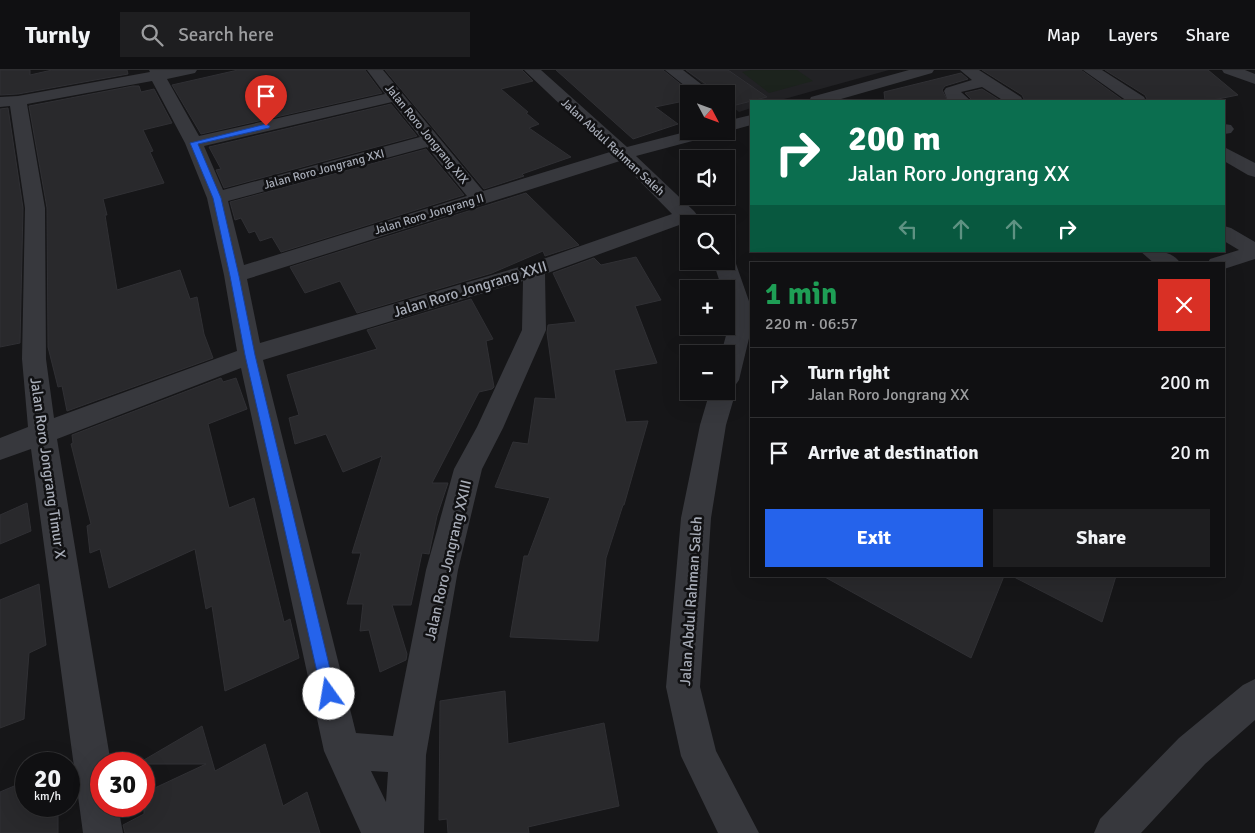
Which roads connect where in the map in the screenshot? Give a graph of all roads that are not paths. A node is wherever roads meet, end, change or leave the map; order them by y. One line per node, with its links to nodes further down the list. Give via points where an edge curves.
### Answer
1 (190, 70): 9 (street)
2 (375, 70): 13 (street, Jalan Roro Jongrang XIX)
3 (532, 70): 25 (street, Jalan Abdul Rahman Saleh)
4 (674, 70): 12 (street)
5 (926, 70): 14 (street)
6 (968, 70): 11 (street)
7 (1091, 70): 17 (street)
8 (1230, 70): 10 (street)
9 (158, 73): 18 (street); 24 (street)
10 (1255, 79)
11 (985, 81): 15 (street, via 954,89 953,95); 16 (street)
12 (694, 85)
13 (398, 96): 23 (street, Jalan Roro Jongrang XIX); 24 (street)
14 (821, 100)
15 (961, 100)
16 (1014, 100)
17 (1136, 100)
18 (9, 101): 44 (street, Jalan Roro Jongrang Timur X, via 35,208 34,359)
19 (735, 113): 20 (street)
20 (748, 121): 21 (street)
21 (735, 125)
22 (680, 139): 25 (street, Jalan Roro Jongrang II)
23 (430, 140): 28 (street, Jalan Roro Jongrang XXI); 29 (street, Jalan Roro Jongrang XIX)
24 (194, 143): 28 (street)
25 (623, 154): 29 (street, Jalan Roro Jongrang II); 30 (street, Jalan Abdul Rahman Saleh)
26 (1225, 154): 27 (street)
27 (1255, 171)
28 (217, 198): 39 (street)
29 (479, 198): 39 (street, Jalan Roro Jongrang II)
30 (687, 215)
31 (680, 223): 37 (street, Jalan Roro Jongrang XXII)
32 (1225, 233): 33 (street)
33 (1255, 251): 36 (street)
34 (1152, 252): 35 (street)
35 (1167, 262)
36 (1224, 262)
37 (534, 270): 41 (street, Jalan Roro Jongrang XXII); 48 (street, Jalan Roro Jongrang XXIII, via 534,330 468,469 442,570)
38 (727, 270): 40 (street)
39 (235, 276): 41 (street)
40 (747, 324): 42 (street)
41 (250, 355): 44 (street, Jalan Roro Jongrang XXII); 47 (street)
42 (735, 356)
43 (720, 400): 52 (street, Jalan Abdul Rahman Saleh, via 696,518 683,687 699,756)
44 (42, 432): 45 (street, Jalan Roro Jongrang XXII); 49 (street, Jalan Roro Jongrang Timur X)
45 (0, 449)
46 (1255, 697): 53 (street, via 1192,751)
47 (342, 750): 48 (street); 50 (street)
48 (408, 755): 51 (street, Jalan Roro Jongrang XXIII)
49 (103, 833)
50 (381, 833)
51 (404, 833)
52 (739, 833)
53 (1114, 833)

